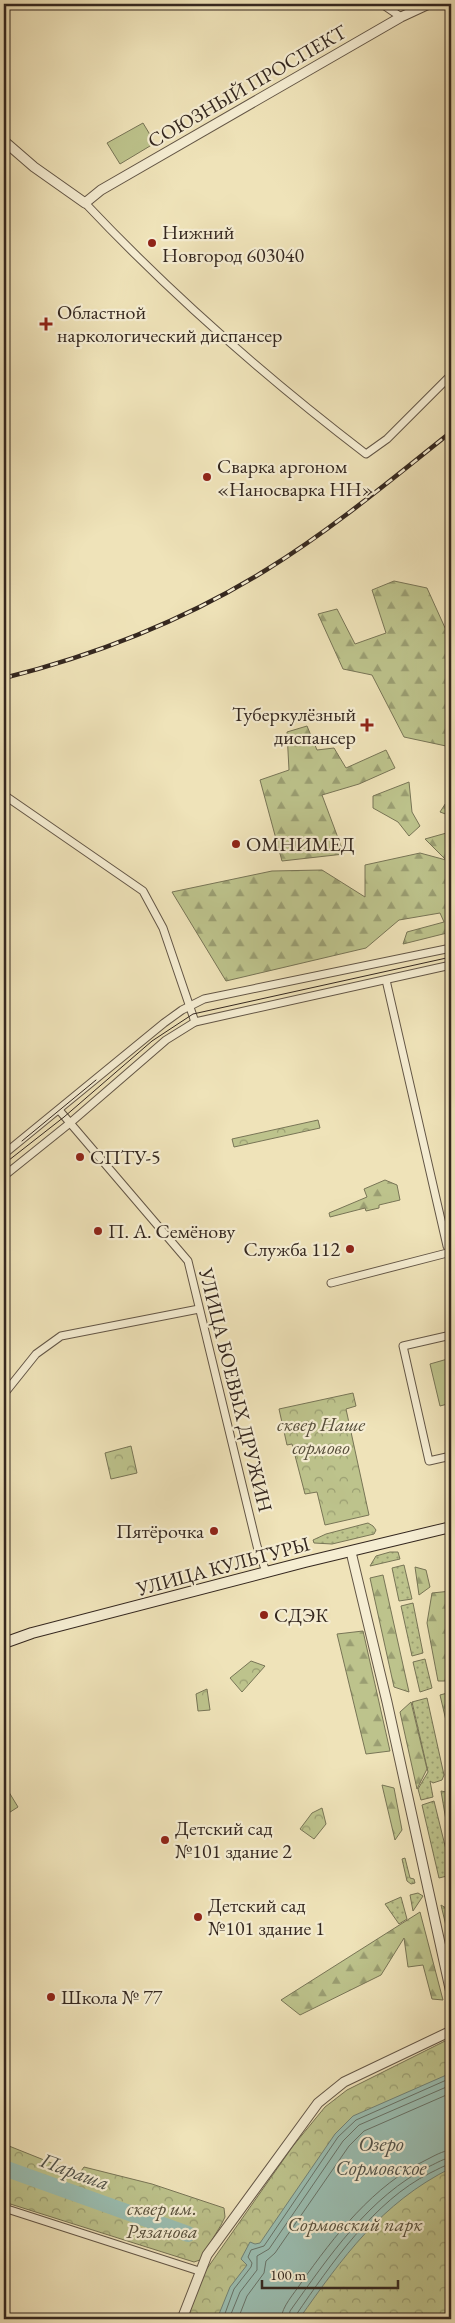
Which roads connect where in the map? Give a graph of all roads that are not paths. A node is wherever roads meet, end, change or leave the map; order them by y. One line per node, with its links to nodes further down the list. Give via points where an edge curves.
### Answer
1 (382, 4): 3 (street)
2 (429, 4): 3 (street, СОЮЗНЫЙ ПРОСПЕКТ)
3 (401, 17): 5 (street, СОЮЗНЫЙ ПРОСПЕКТ, via 102,190)
4 (4, 141): 5 (street)
5 (85, 203): 6 (street, via 129,250 299,404 366,454 387,439)
6 (451, 375)
7 (4, 796): 11 (street, via 143,891 163,928)
8 (451, 948): 11 (street, via 204,999)
9 (451, 965): 10 (street)
10 (386, 980): 12 (street); 17 (street)
11 (191, 1006): 12 (street); 13 (street, via 153,1032)
12 (195, 1022): 14 (street, via 166,1040)
13 (59, 1110): 14 (street, УЛИЦА БОЕВЫХ ДРУЖИН); 15 (street)
14 (70, 1123): 16 (street); 19 (street, УЛИЦА БОЕВЫХ ДРУЖИН, via 188,1261)
15 (4, 1154)
16 (4, 1176)
17 (450, 1250): 18 (street)
18 (330, 1283)
19 (199, 1309): 21 (street, via 61,1336 36,1354); 25 (street, УЛИЦА БОЕВЫХ ДРУЖИН)
20 (451, 1335): 22 (street, via 403,1346 429,1461)
21 (4, 1394)
22 (451, 1456)
23 (451, 1527): 24 (main road, УЛИЦА КУЛЬТУРЫ)
24 (351, 1552): 25 (main road, УЛИЦА КУЛЬТУРЫ); 27 (street)
25 (266, 1572): 26 (main road, УЛИЦА КУЛЬТУРЫ)
26 (4, 1643)
27 (451, 1992)
28 (451, 2031): 30 (street, via 344,2082 318,2104 234,2217)
29 (4, 2208): 30 (street)
30 (199, 2271): 31 (street)
31 (182, 2319)

